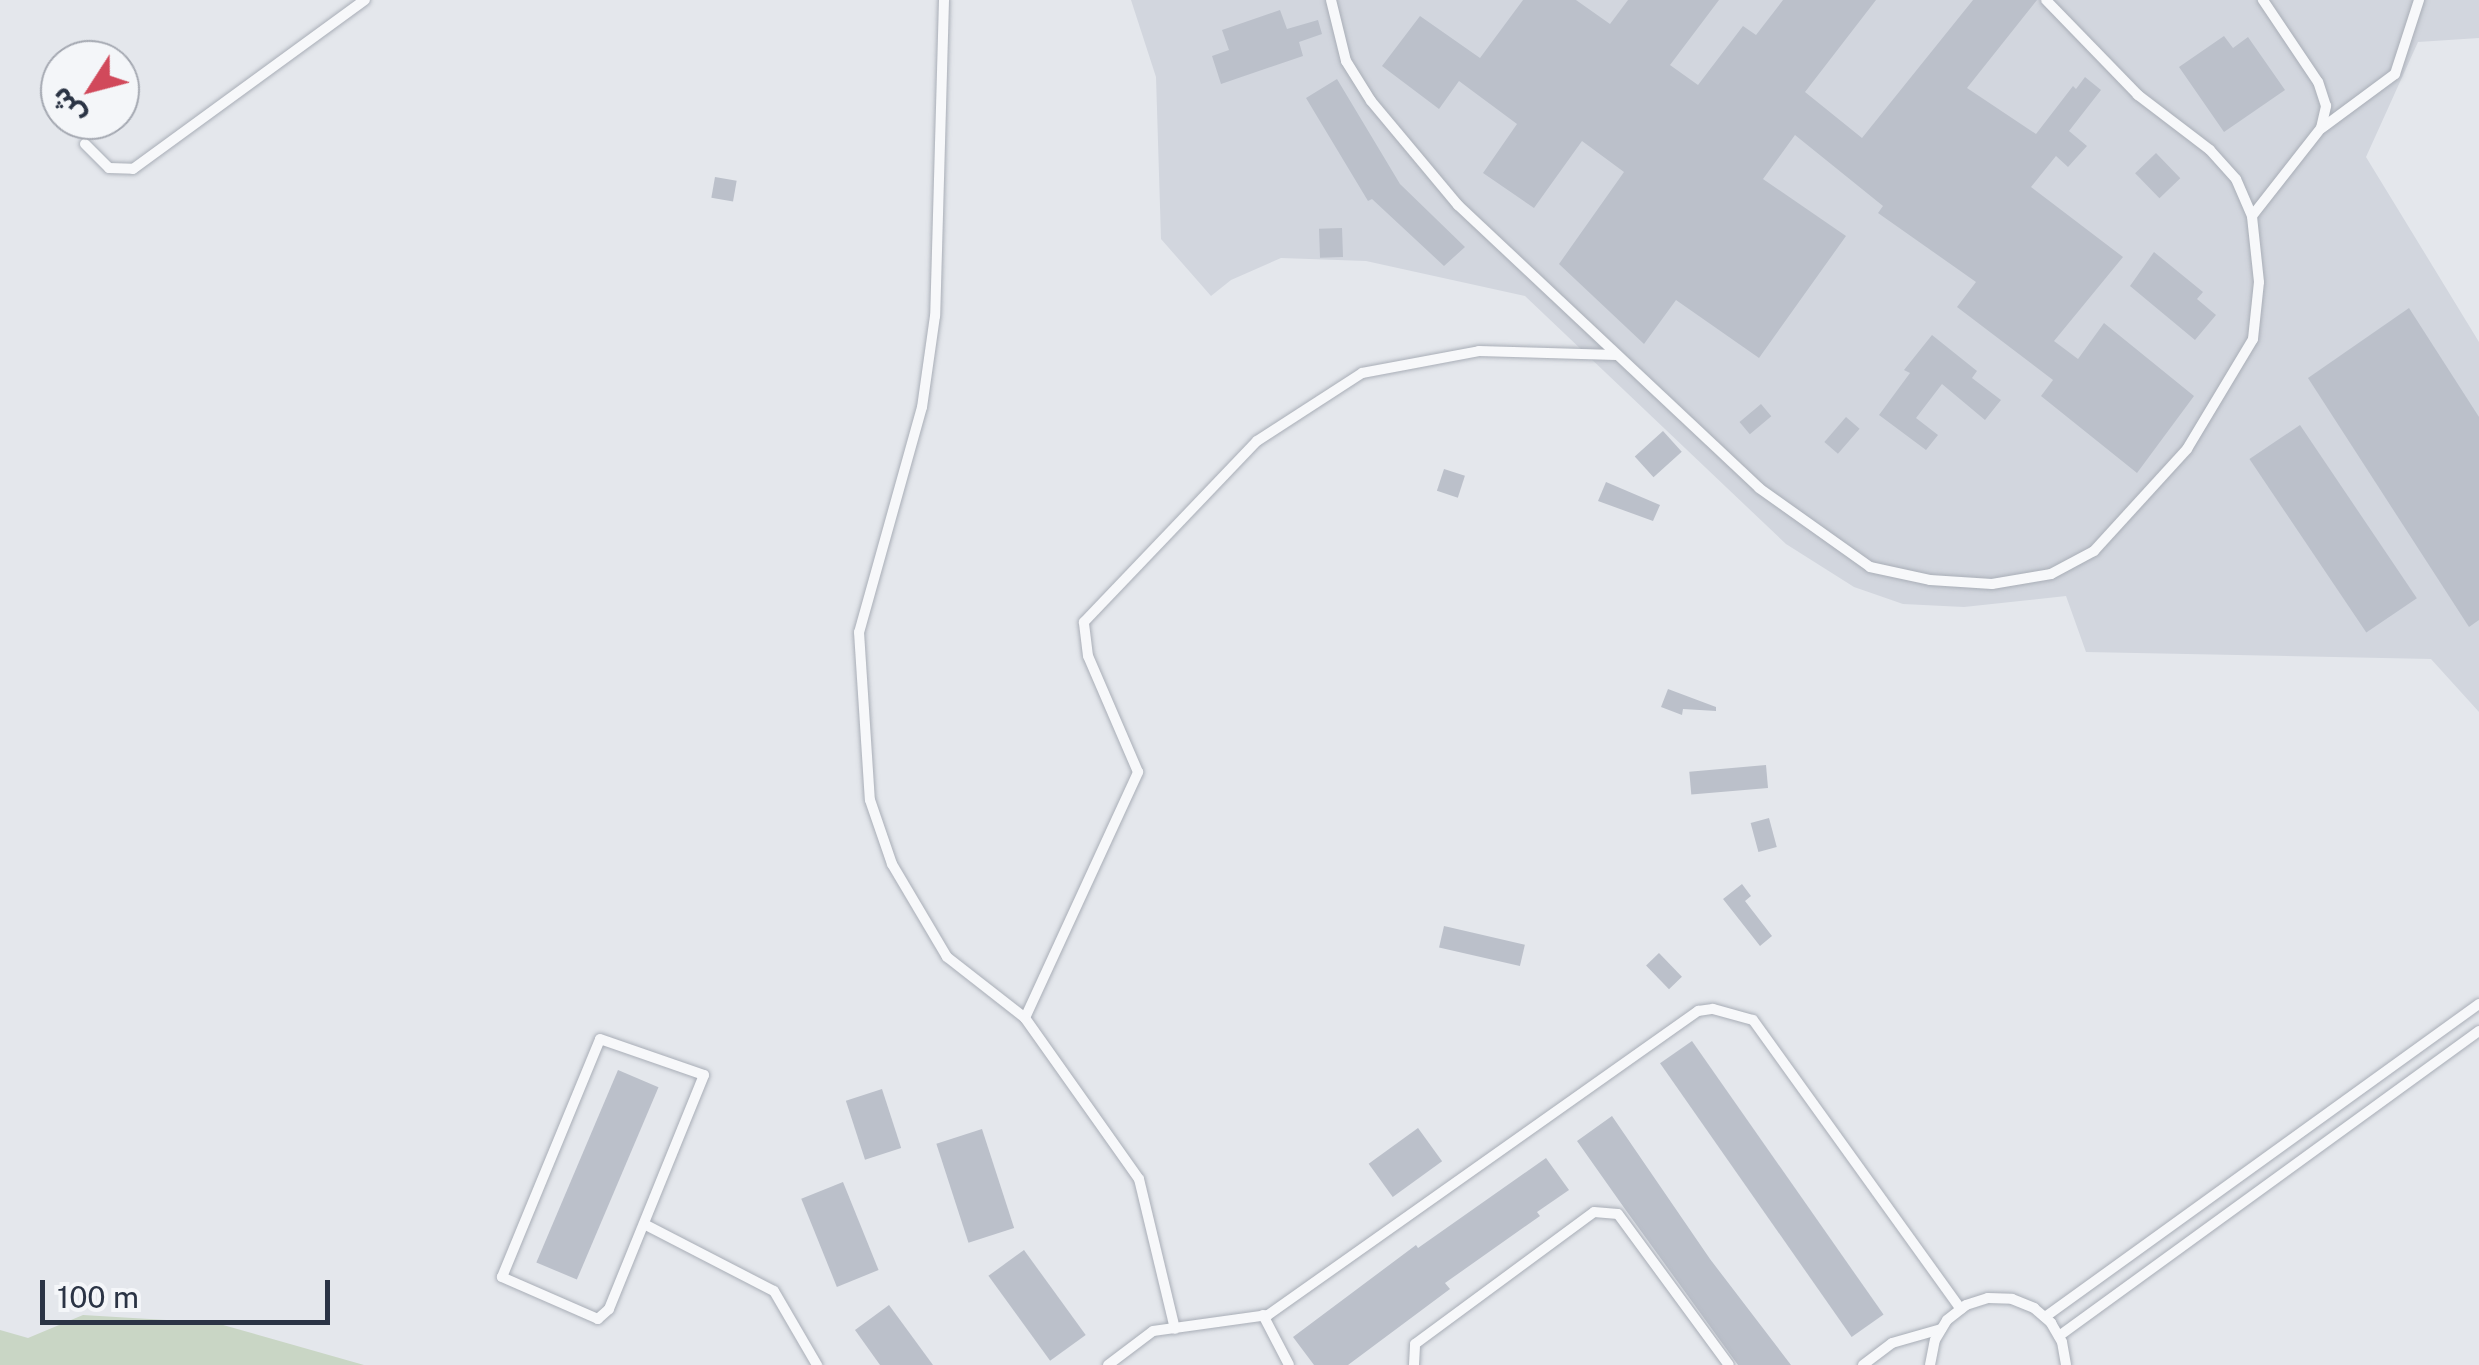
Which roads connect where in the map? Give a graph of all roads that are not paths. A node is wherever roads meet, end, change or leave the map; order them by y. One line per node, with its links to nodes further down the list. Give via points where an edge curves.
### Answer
1 (365, 0): 8 (lane, via 134,170 109,168)
2 (944, 0): 12 (lane, via 935,316 922,407 859,632 870,800 892,864 946,956)
3 (1332, 0): 10 (lane, via 1346,60 1406,146 1458,205)
4 (2046, 0): 9 (lane, via 2138,95 2210,150 2236,179)
5 (2264, 0): 7 (lane, via 2318,82 2326,106)
6 (2420, 0): 7 (lane, via 2395,74)
7 (2322, 128): 9 (lane)
8 (85, 144)
9 (2252, 216): 10 (lane, via 2259,282 2253,339 2232,380 2186,449 2094,551 2051,574 1992,584 1870,567 1759,488)
10 (1618, 355): 12 (lane, via 1478,351 1362,372 1256,441 1084,622 1088,656 1138,772)
11 (2479, 1004): 17 (lane)
12 (1025, 1018): 18 (lane, via 1139,1179)
13 (2479, 1031): 20 (lane)
14 (644, 1224): 14 (lane, via 704,1075 600,1039 502,1276 598,1319 609,1309); 21 (lane, via 774,1291)
15 (1962, 1309): 16 (lane, via 1753,1020 1713,1008 1698,1011); 17 (lane, via 1988,1298 2012,1299); 19 (lane)
16 (1263, 1315): 18 (lane); 23 (lane)
17 (2045, 1317): 20 (lane)
18 (1175, 1328): 22 (lane, via 1153,1331)
19 (1942, 1329): 26 (lane, via 1892,1343); 27 (lane)
20 (2059, 1336): 28 (lane)
21 (817, 1365)
22 (1108, 1365)
23 (1289, 1365)
24 (1414, 1365): 25 (lane, via 1415,1344 1594,1212 1618,1214)
25 (1730, 1365)
26 (1863, 1365)
27 (1930, 1365)
28 (2066, 1365)

